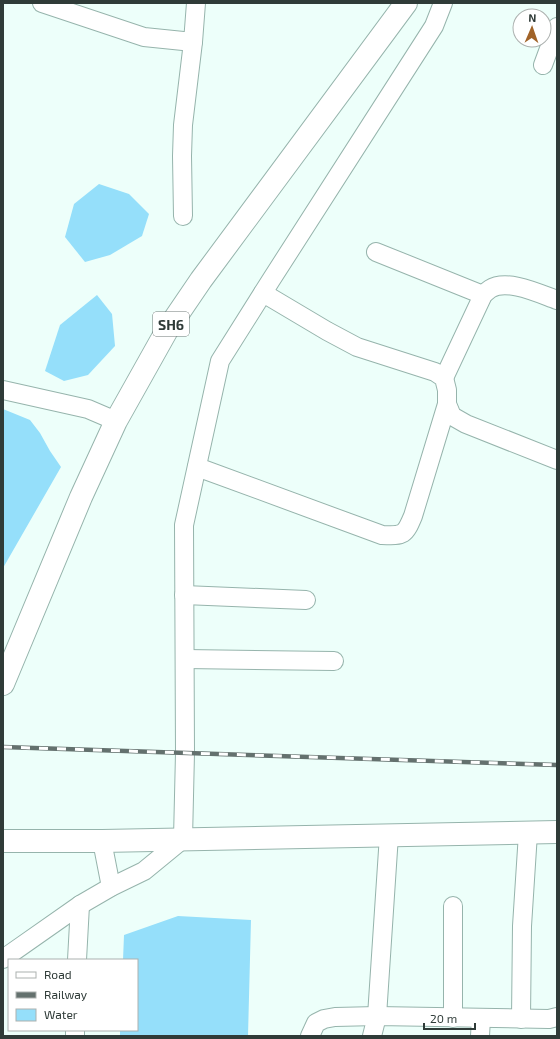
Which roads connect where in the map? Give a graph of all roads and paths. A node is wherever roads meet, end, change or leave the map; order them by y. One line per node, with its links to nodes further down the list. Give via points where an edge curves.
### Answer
1 (42, 3): 6 (street, via 144,37)
2 (196, 3): 6 (street)
3 (406, 3): 16 (main road, SH6, via 197,286 167,330)
4 (443, 3): 10 (street, via 434,26)
5 (557, 27): 7 (street)
6 (193, 42): 8 (street, via 183,124)
7 (543, 65)
8 (183, 216)
9 (376, 252): 11 (street)
10 (262, 293): 13 (street, via 357,347 435,372); 18 (street, via 220,361)
11 (482, 295): 12 (street, via 490,288 500,285 519,287); 13 (street)
12 (557, 300)
13 (444, 378): 15 (street)
14 (3, 390): 16 (street, via 88,409)
15 (447, 404): 17 (street, via 452,416 466,424); 18 (street, via 413,516 406,531 397,536 382,536)
16 (116, 421): 23 (main road, SH6, via 81,497)
17 (557, 460)
18 (197, 467): 19 (street, via 184,525)
19 (184, 595): 20 (street); 21 (street)
20 (306, 600)
21 (185, 659): 22 (street); 27 (street)
22 (334, 662)
23 (3, 684)
24 (557, 832): 25 (main road)
25 (528, 833): 26 (main road); 38 (street, via 522,926)
26 (389, 835): 27 (main road); 35 (street)
27 (183, 839): 29 (main road); 30 (street, via 144,871)
28 (3, 841): 29 (main road)
29 (102, 841): 30 (street)
30 (111, 887): 31 (street)
31 (80, 905): 33 (street); 34 (street)
32 (452, 906): 37 (street)
33 (3, 959)
34 (77, 959)
35 (377, 1016): 37 (street); 40 (street, via 324,1019 316,1023); 41 (street)
36 (557, 1017): 38 (street)
37 (453, 1018): 39 (street)
38 (521, 1019): 39 (street)
39 (481, 1027)
40 (310, 1036)
41 (372, 1036)

